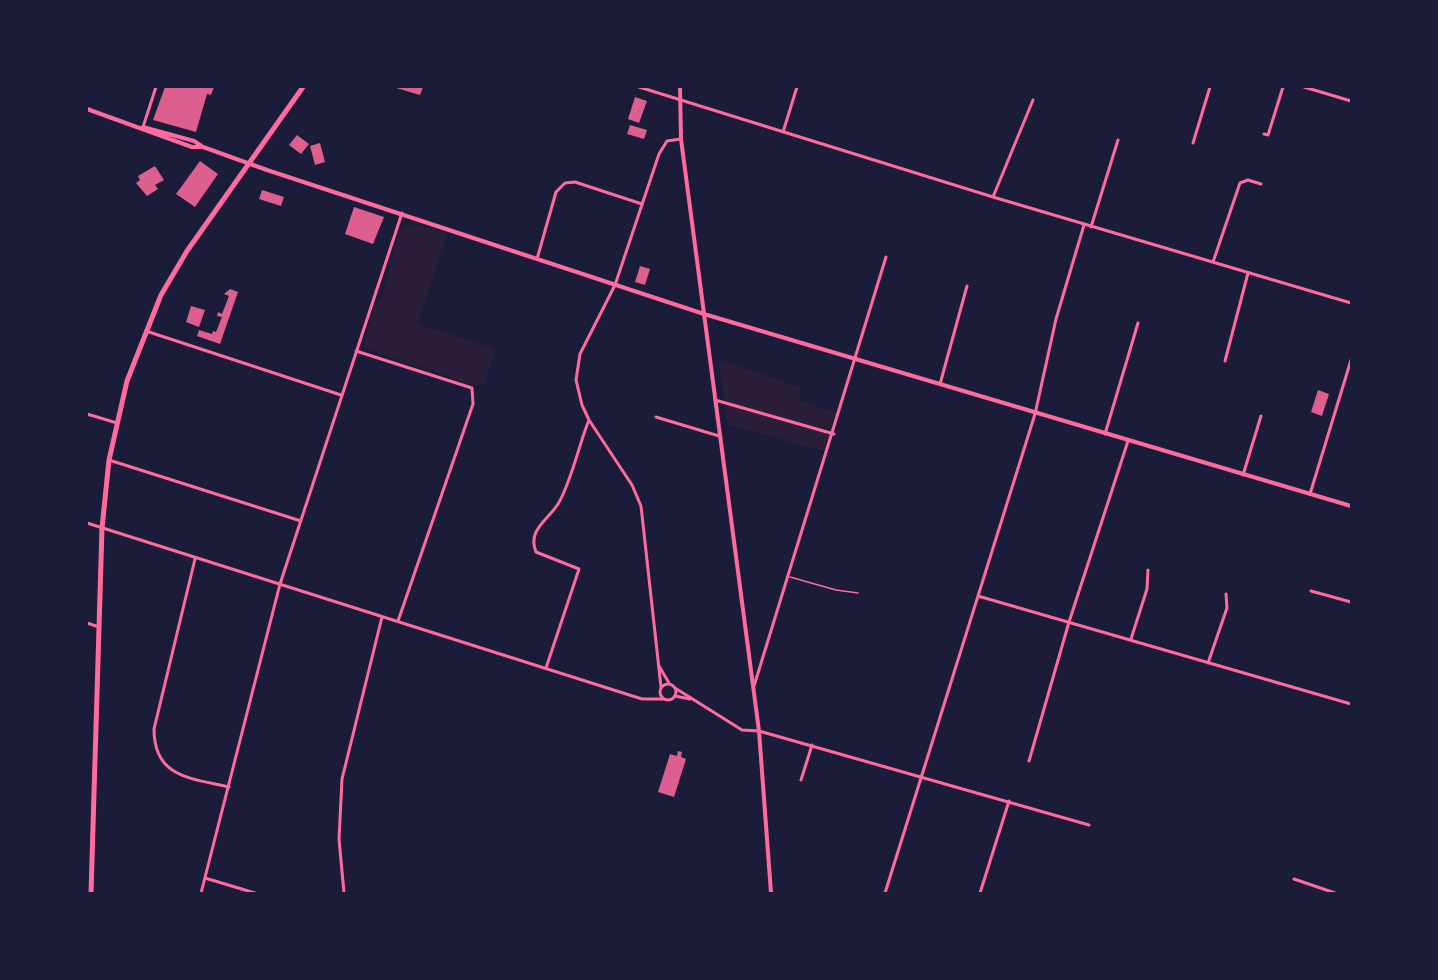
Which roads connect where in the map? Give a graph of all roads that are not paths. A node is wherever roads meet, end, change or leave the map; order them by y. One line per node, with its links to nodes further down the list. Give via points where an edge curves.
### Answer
1 (156, 87): 14 (street)
2 (303, 87): 20 (main road)
3 (639, 87): 10 (street)
4 (680, 87): 10 (street)
5 (797, 87): 15 (street)
6 (1210, 87): 19 (street)
7 (1283, 87): 16 (street, via 1268,135)
8 (1304, 87): 9 (street)
9 (1315, 89): 12 (street)
10 (679, 100): 15 (street); 17 (street)
11 (1033, 100): 22 (street)
12 (1351, 101)
13 (87, 108): 14 (street)
14 (143, 127): 20 (street, via 194,141)
15 (783, 132): 22 (street)
16 (1264, 134)
17 (681, 139): 23 (street, via 667,141 664,146); 34 (street)
18 (1118, 140): 26 (street)
19 (1193, 143)
20 (247, 163): 24 (street); 36 (main road, via 187,251)
21 (1261, 184): 29 (street, via 1248,180 1240,183)
22 (993, 197): 25 (street)
23 (642, 205): 28 (street, via 575,182 565,183 556,192); 31 (street)
24 (402, 213): 28 (street); 37 (street)
25 (1084, 225): 26 (street); 45 (street, via 1056,319)
26 (1091, 227): 29 (street)
27 (886, 257): 39 (street)
28 (537, 259): 31 (street)
29 (1213, 262): 30 (street)
30 (1248, 273): 33 (street); 40 (street)
31 (615, 285): 34 (street); 48 (street, via 577,367 577,392)
32 (967, 286): 41 (street)
33 (1351, 303)
34 (704, 314): 39 (street); 43 (street)
35 (1138, 323): 51 (street)
36 (146, 330): 42 (street); 49 (main road)
37 (356, 351): 42 (street); 71 (street, via 472,388 473,404)
38 (1351, 360): 56 (street)
39 (856, 361): 41 (street); 50 (street)
40 (1225, 361)
41 (939, 386): 45 (street)
42 (341, 395): 58 (street)
43 (715, 400): 50 (street); 52 (street)
44 (87, 414): 49 (street)
45 (1035, 414): 51 (street); 68 (street)
46 (1261, 416): 55 (street)
47 (656, 417): 52 (street)
48 (589, 420): 77 (street, via 632,485 641,506); 78 (street, via 559,503 539,525 534,546 536,552 579,569)
49 (117, 423): 54 (main road)
50 (834, 434): 63 (street)
51 (1105, 434): 53 (street)
52 (719, 436): 81 (street)
53 (1128, 441): 55 (street); 72 (street)
54 (109, 460): 58 (street); 60 (main road)
55 (1243, 475): 56 (street)
56 (1310, 494): 57 (street)
57 (1351, 506)
58 (301, 521): 64 (street)
59 (87, 523): 60 (street)
60 (102, 528): 61 (street); 74 (main road)
61 (195, 559): 64 (street); 94 (street, via 154,729 156,753 178,774)
62 (1148, 570): 75 (street, via 1147,589)
63 (789, 577): 66 (lane, via 836,591); 81 (street)
64 (280, 584): 70 (street); 94 (street)
65 (1311, 591): 69 (street)
66 (858, 593)
67 (1226, 594): 76 (street, via 1227,608)
68 (978, 595): 72 (street); 92 (street)
69 (1351, 602)
70 (382, 617): 71 (street); 102 (street, via 342,779 339,839)
71 (398, 621): 78 (street)
72 (1069, 622): 75 (street); 91 (street)
73 (87, 623): 74 (street)
74 (99, 627): 99 (main road)
75 (1131, 639): 76 (street)
76 (1208, 663): 88 (street)
77 (658, 664): 79 (street); 80 (street)
78 (546, 668): 85 (street, via 642,699)
79 (670, 684): 80 (street); 82 (street)
80 (661, 687): 83 (street)
81 (754, 687): 89 (street)
82 (675, 688): 84 (street); 87 (street)
83 (660, 693): 85 (street); 86 (street)
84 (675, 696): 86 (street); 87 (street)
85 (656, 699): 86 (street)
86 (663, 699)
87 (692, 700): 89 (street, via 742,730)
88 (1351, 704)
89 (759, 731): 90 (street); 103 (street)
90 (812, 746): 92 (street); 93 (street)
91 (1029, 761)
92 (921, 776): 95 (street); 104 (street)
93 (801, 780)
94 (229, 787): 97 (street)
95 (1009, 801): 96 (street); 105 (street)
96 (1089, 825)
97 (206, 878): 100 (street); 101 (street)
98 (1294, 879): 106 (street)
99 (91, 893)
100 (201, 893)
101 (255, 893)
102 (344, 893)
103 (771, 893)
104 (885, 893)
105 (980, 893)
106 (1335, 893)

